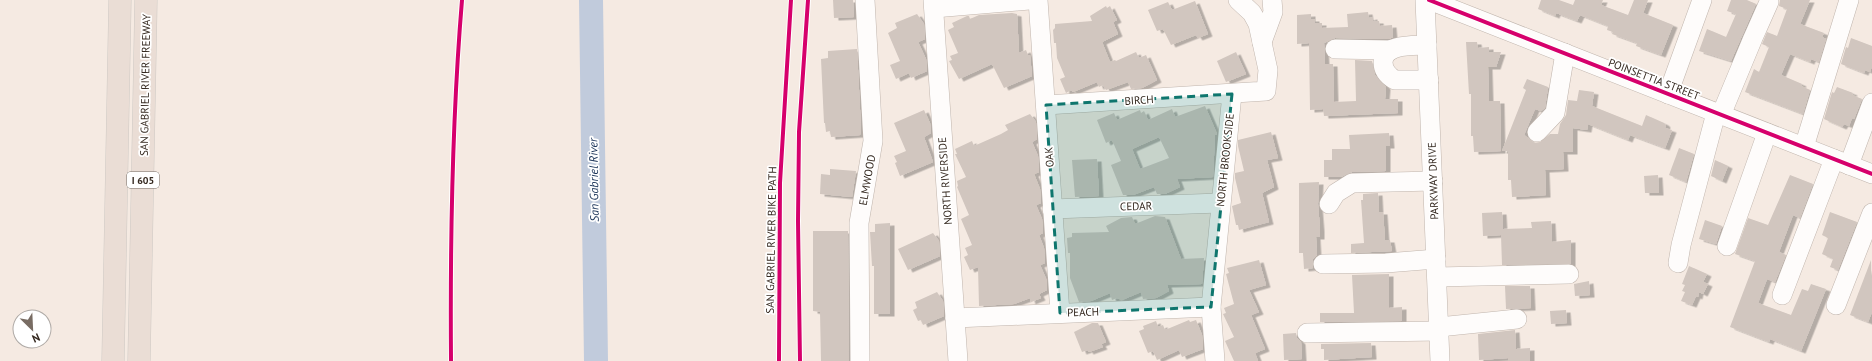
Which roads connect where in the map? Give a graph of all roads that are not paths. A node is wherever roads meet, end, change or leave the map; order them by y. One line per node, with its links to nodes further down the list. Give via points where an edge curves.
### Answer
1 (107, 0): 50 (highway)
2 (120, 0): 51 (highway)
3 (129, 0): 52 (highway)
4 (146, 0): 53 (highway, SAN GABRIEL RIVER FREEWAY / I 605)
5 (865, 0): 54 (street, ELMWOOD, via 873,141 859,223)
6 (1029, 0): 15 (street)
7 (1038, 0): 25 (street, OAK)
8 (1238, 0): 16 (street, via 1252,13 1258,24)
9 (1272, 0): 16 (street, via 1273,12)
10 (1425, 0): 17 (street, PARKWAY DRIVE)
11 (1429, 0): 20 (street, POINSETTIA STREET)
12 (1702, 0): 23 (street)
13 (1849, 0): 29 (street)
14 (1770, 2): 26 (street, via 1752,38 1731,93)
15 (934, 4): 46 (street, NORTH RIVERSIDE)
16 (1262, 42): 22 (street, via 1268,70 1266,91)
17 (1427, 45): 19 (street, via 1397,47); 21 (street, PARKWAY DRIVE)
18 (1335, 49): 19 (street)
19 (1391, 50): 21 (street, via 1384,57 1383,63 1389,76 1395,80)
20 (1565, 53): 23 (street, POINSETTIA STREET); 27 (street, via 1555,113)
21 (1429, 80): 32 (street, PARKWAY DRIVE)
22 (1232, 94): 25 (street, BIRCH); 33 (street, NORTH BROOKSIDE)
23 (1668, 94): 26 (street, POINSETTIA STREET)
24 (1872, 103): 30 (street)
25 (1046, 105): 35 (street, OAK)
26 (1718, 114): 28 (street, POINSETTIA STREET); 38 (street)
27 (1537, 132)
28 (1767, 133): 29 (street, POINSETTIA STREET); 37 (street)
29 (1804, 147): 30 (street, POINSETTIA STREET)
30 (1841, 162): 31 (street, POINSETTIA STREET); 42 (street)
31 (1872, 174)
32 (1433, 180): 34 (street, via 1352,183 1336,193); 40 (street, PARKWAY DRIVE)
33 (1220, 203): 35 (street, CEDAR); 44 (street, NORTH BROOKSIDE)
34 (1329, 204)
35 (1052, 209): 45 (street, OAK)
36 (1872, 213): 43 (street)
37 (1727, 246)
38 (1678, 263)
39 (1323, 264): 40 (street)
40 (1436, 268): 41 (street); 48 (street, PARKWAY DRIVE)
41 (1569, 274)
42 (1782, 295)
43 (1836, 305)
44 (1211, 307): 45 (street, PEACH); 56 (street, NORTH BROOKSIDE)
45 (1060, 313): 46 (street, PEACH)
46 (955, 318): 55 (street, NORTH RIVERSIDE)
47 (1517, 319): 48 (street)
48 (1439, 329): 49 (street); 57 (street, PARKWAY DRIVE)
49 (1307, 333)
50 (100, 361)
51 (113, 361)
52 (123, 361)
53 (139, 361)
54 (860, 361)
55 (958, 361)
56 (1215, 361)
57 (1440, 361)

